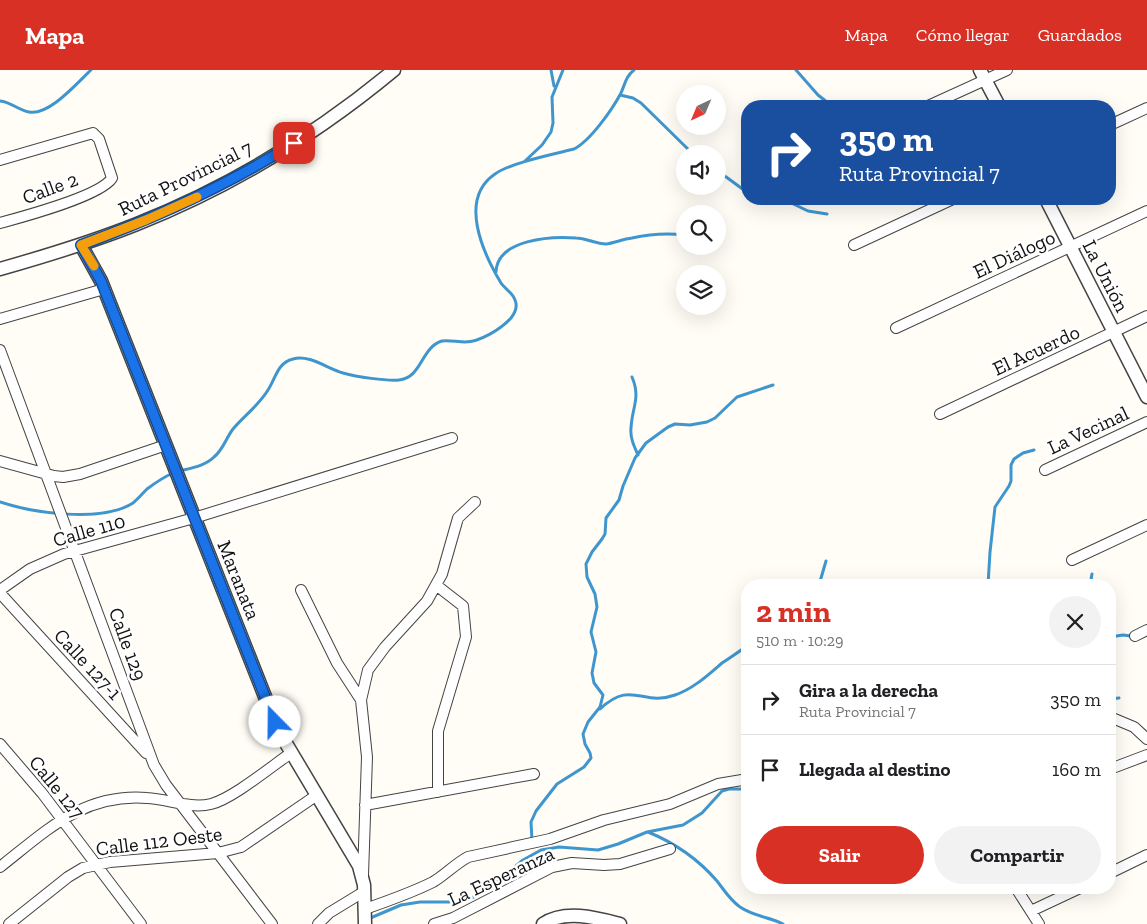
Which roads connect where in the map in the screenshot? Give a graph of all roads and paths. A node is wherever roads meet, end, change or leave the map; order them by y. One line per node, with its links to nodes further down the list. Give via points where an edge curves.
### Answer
1 (394, 70): 13 (street, Ruta Provincial 7, via 304,137 241,174 155,217)
2 (1007, 70): 3 (street)
3 (983, 75): 4 (street); 5 (street)
4 (939, 100)
5 (996, 100)
6 (1147, 108): 7 (street)
7 (1116, 122)
8 (0, 160): 12 (street, Calle 2, via 95,134 112,174 104,186 60,206)
9 (940, 205): 14 (street)
10 (1049, 205): 15 (street, La Unión)
11 (1147, 212): 15 (street, El Diálogo)
12 (0, 223)
13 (81, 245): 16 (street, Ruta Provincial 7); 17 (street, Maranata)
14 (854, 245)
15 (1070, 247): 20 (street, El Diálogo); 21 (street, La Unión)
16 (0, 269)
17 (104, 288): 19 (street); 27 (street, Maranata)
18 (1147, 316): 21 (street, El Acuerdo)
19 (0, 319)
20 (896, 328)
21 (1114, 332): 23 (street, La Unión); 24 (street, El Acuerdo)
22 (0, 350): 30 (street, Calle 129)
23 (1147, 397)
24 (940, 414)
25 (1147, 422): 29 (street, La Vecinal)
26 (452, 438): 32 (street, Calle 110)
27 (166, 445): 30 (street, via 72,476); 32 (street, Maranata)
28 (0, 461): 30 (street)
29 (1045, 470)
30 (46, 474): 34 (street, Calle 129)
31 (475, 502): 36 (street, via 458,518)
32 (194, 518): 34 (street, Calle 110); 45 (street, Maranata, via 272,714)
33 (1147, 524): 35 (street)
34 (74, 551): 38 (street, Calle 110, via 40,563); 47 (street, Calle 129)
35 (1072, 560)
36 (436, 585): 41 (street, via 368,670); 51 (street, via 463,606 466,637 438,731)
37 (301, 590): 41 (street, via 337,663)
38 (0, 591): 47 (street, Calle 127-1)
39 (1147, 630): 40 (street)
40 (1135, 636)
41 (361, 700): 54 (street, via 367,757)
42 (1116, 720): 43 (street, via 1134,727)
43 (1147, 738)
44 (0, 744): 55 (street, Calle 127)
45 (291, 753): 52 (street, Maranata); 53 (street, via 220,801 205,805)
46 (1147, 755): 48 (street)
47 (151, 758): 53 (street, Calle 129)
48 (1116, 766)
49 (534, 774): 51 (street)
50 (741, 780): 65 (street, via 718,784 670,804 604,820 550,839 468,857 434,881)
51 (438, 792): 54 (street)
52 (317, 796): 57 (street, Calle 112 Oeste, via 240,847); 62 (street, Maranata, via 356,860)
53 (180, 802): 55 (street, via 117,799 86,807); 57 (street, Calle 129)
54 (365, 805): 62 (street)
55 (62, 819): 59 (street, Calle 127); 60 (street)
56 (670, 849): 72 (street, La Esperanza, via 620,864 572,863 552,867)
57 (218, 853): 59 (street, Calle 112 Oeste); 69 (street, Calle 129)
58 (1147, 855): 61 (street)
59 (96, 864): 67 (street, Calle 112 Oeste, via 72,874); 68 (street, Calle 127)
60 (0, 867)
61 (1116, 870)
62 (364, 885): 65 (street, Maranata); 70 (street)
63 (1020, 894): 66 (street)
64 (1067, 894): 66 (street)
65 (364, 909): 71 (street, Maranata)
66 (1031, 911): 75 (street)
67 (9, 924)
68 (141, 924)
69 (272, 924)
70 (318, 924)
71 (364, 924)
72 (435, 924)
73 (543, 924): 74 (street, via 553,918 568,916)
74 (620, 924)
75 (1039, 924)

